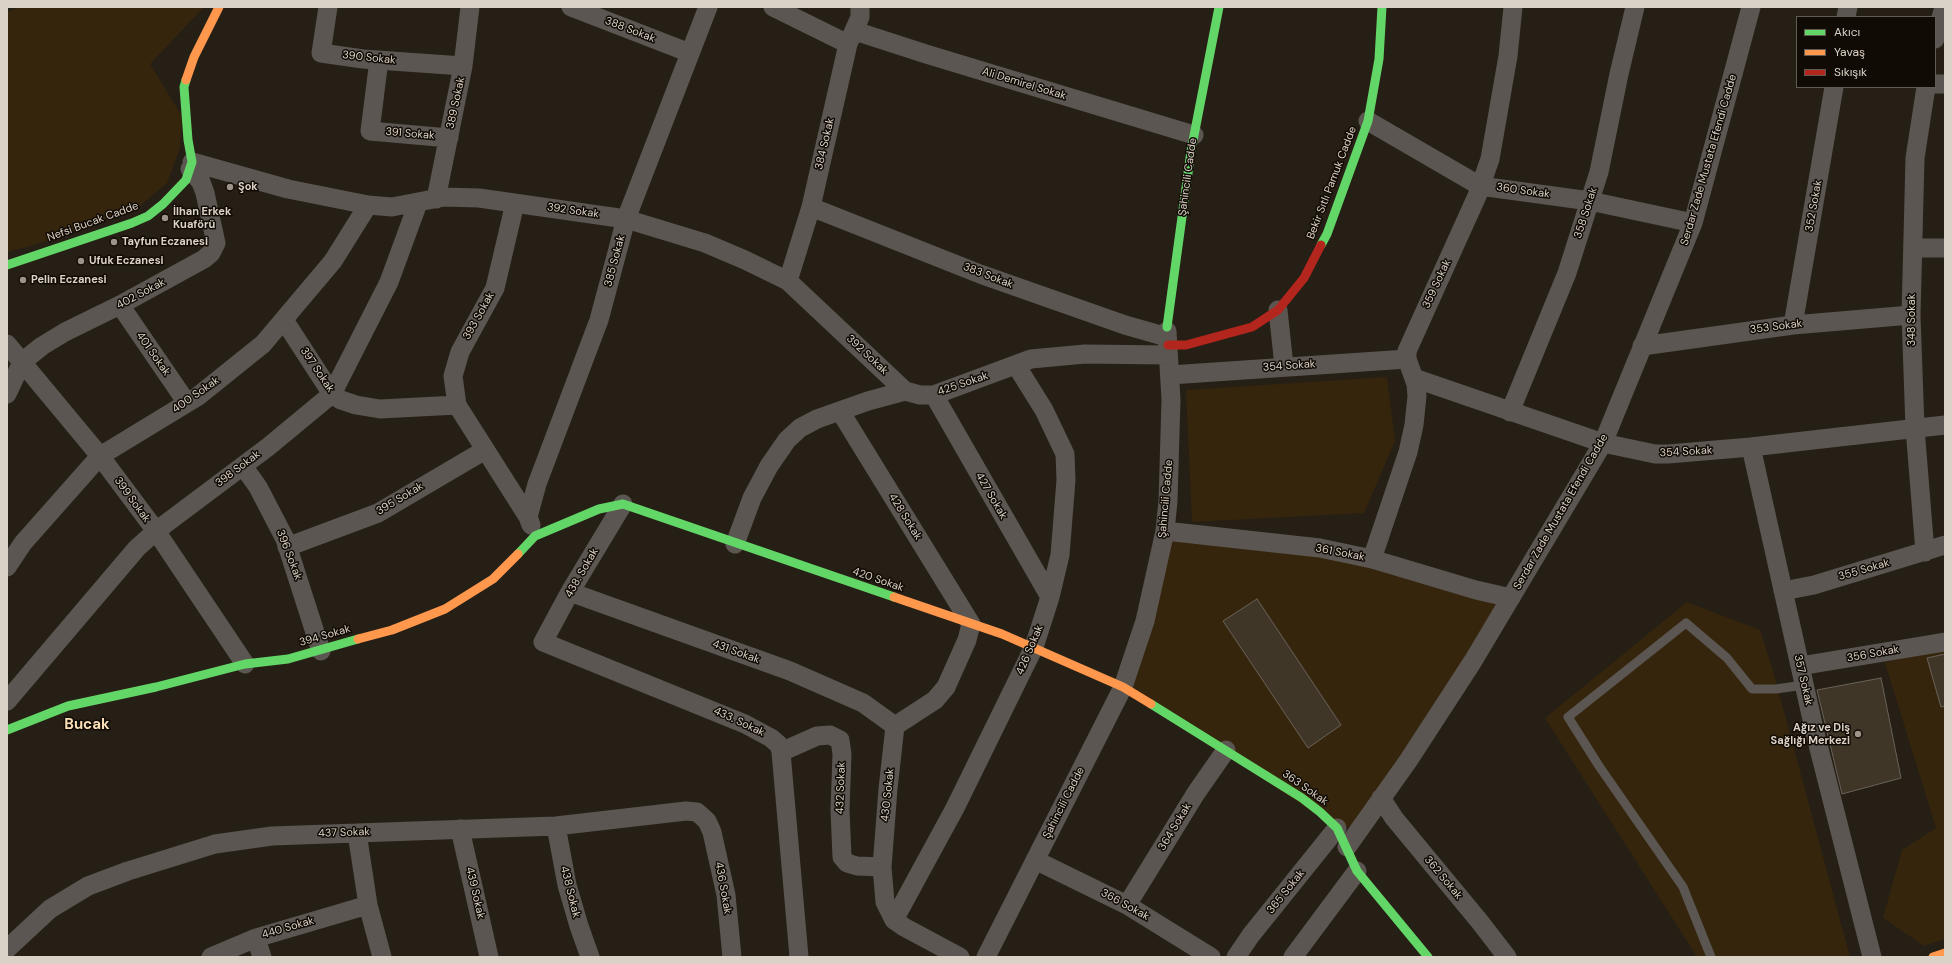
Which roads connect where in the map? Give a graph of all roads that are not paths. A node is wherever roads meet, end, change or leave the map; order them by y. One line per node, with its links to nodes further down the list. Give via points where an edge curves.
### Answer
1 (219, 7): 24 (street, via 194,57 184,87)
2 (328, 7): 17 (street, 390 Sokak, via 321,53)
3 (470, 7): 18 (street, 389 Sokak)
4 (570, 7): 16 (street, 388 Sokak)
5 (708, 7): 16 (street, 385 Sokak)
6 (773, 7): 15 (street, Ali Demirel Sokak)
7 (860, 7): 15 (street, 384 Sokak, via 860,17)
8 (1219, 7): 22 (street, Şahincili Cadde)
9 (1382, 7): 21 (street, Bekir Sıtlı Pamuk Cadde, via 1379,59)
10 (1513, 7): 25 (street, 359 Sokak, via 1508,56 1490,159)
11 (1635, 7): 27 (street, 358 Sokak, via 1599,172)
12 (1750, 7): 33 (street, Serdar Zade Mustata Efendi Cadde)
13 (1944, 7): 14 (street)
14 (1936, 35)
15 (851, 37): 22 (street, Ali Demirel Sokak, via 926,54); 31 (street, 384 Sokak)
16 (690, 53): 32 (street, 385 Sokak)
17 (379, 60): 18 (street, 390 Sokak); 23 (street, 391 Sokak, via 370,131)
18 (463, 66): 23 (street, 389 Sokak)
19 (1834, 88): 42 (street, 352 Sokak)
20 (1926, 88): 34 (street, 348 Sokak, via 1915,158)
21 (1368, 121): 25 (street, 360 Sokak); 39 (street, Bekir Sıtlı Pamuk Cadde, via 1328,234 1304,278)
22 (1194, 135): 43 (street, Şahincili Cadde)
23 (449, 138): 26 (street, 389 Sokak)
24 (191, 165): 30 (street, 392 Sokak, via 288,189); 36 (street, Nefsi Bucak Cadde, via 186,180 148,216); 38 (street, 402 Sokak, via 205,193 216,243 211,253 204,260)
25 (1480, 186): 27 (street, 360 Sokak); 46 (street, 359 Sokak, via 1409,344)
26 (436, 199): 28 (street, 392 Sokak); 29 (street, 392 Sokak, via 479,198)
27 (1590, 201): 33 (street, 360 Sokak); 59 (street, 358 Sokak, via 1566,273)
28 (418, 203): 30 (street, 392 Sokak, via 392,207); 54 (street, 398 Sokak, via 389,282)
29 (515, 203): 32 (street, 392 Sokak); 57 (street, 393 Sokak, via 495,288 467,338 455,366 453,376)
30 (368, 205): 41 (street, 400 Sokak, via 333,261)
31 (811, 207): 37 (street, 384 Sokak); 43 (street, 383 Sokak, via 980,274)
32 (626, 219): 37 (street, 392 Sokak, via 705,243); 68 (street, 385 Sokak, via 599,320 537,484)
33 (1693, 223): 45 (street, Serdar Zade Mustata Efendi Cadde)
34 (1913, 248): 35 (street); 40 (street, 348 Sokak)
35 (1945, 248)
36 (7, 265)
37 (788, 281): 52 (street, 392 Sokak)
38 (120, 305): 47 (street, 402 Sokak, via 65,332); 56 (street, 401 Sokak)
39 (1278, 310): 43 (street, Bekir Sıtlı Pamuk Cadde, via 1252,327 1186,346); 49 (street)
40 (1911, 315): 42 (street, 353 Sokak); 61 (street, 348 Sokak)
41 (284, 320): 54 (street, 397 Sokak); 56 (street, 400 Sokak, via 263,344)
42 (1793, 325): 45 (street, 353 Sokak)
43 (1167, 341): 48 (street, 425 Sokak, via 1085,354 1047,356); 50 (street, Şahincili Cadde)
44 (7, 344): 47 (street, 399 Sokak)
45 (1642, 346): 62 (street, Serdar Zade Mustata Efendi Cadde)
46 (1407, 359): 49 (street, 354 Sokak); 51 (street)
47 (22, 362): 53 (street, 402 Sokak); 65 (street, 399 Sokak)
48 (1016, 365): 55 (street, 425 Sokak); 80 (street, 426 Sokak, via 1044,410 1065,454 1066,480 1060,555)
49 (1284, 366): 50 (street, 354 Sokak)
50 (1170, 375): 70 (street, Şahincili Cadde, via 1168,501)
51 (1414, 378): 59 (street, 354 Sokak); 76 (street, via 1416,406 1408,452)
52 (905, 391): 55 (street, 425 Sokak, via 920,395); 58 (street, 425 Sokak)
53 (7, 394)
54 (332, 394): 57 (street, 397 Sokak, via 356,405 380,409); 66 (street, 398 Sokak)
55 (934, 394): 80 (street, 427 Sokak)
56 (187, 403): 65 (street, 400 Sokak)
57 (457, 405): 64 (street)
58 (840, 411): 72 (street, 425 Sokak, via 800,428 787,440 762,477); 82 (street, 428 Sokak)
59 (1510, 412): 62 (street, 354 Sokak)
60 (1945, 425): 61 (street, 354 Sokak)
61 (1915, 428): 63 (street, 354 Sokak); 75 (street, 348 Sokak)
62 (1603, 443): 63 (street, 354 Sokak, via 1668,454); 81 (street, Serdar Zade Mustata Efendi Cadde)
63 (1751, 448): 78 (street, 357 Sokak)
64 (485, 450): 68 (street); 74 (street, 395 Sokak, via 378,513)
65 (100, 456): 69 (street, 399 Sokak); 77 (street, 400 Sokak, via 23,543)
66 (243, 466): 69 (street, 398 Sokak); 74 (street, 396 Sokak, via 258,487)
67 (623, 504): 71 (street, 394 Sokak, via 599,509); 72 (street, 420 Sokak); 79 (street, 438. Sokak)
68 (528, 518): 71 (street)
69 (156, 531): 87 (street, 399 Sokak); 91 (street, 398 Sokak, via 108,580)
70 (1165, 531): 76 (street, 361 Sokak, via 1320,548); 90 (street, Şahincili Cadde, via 1145,621)
71 (535, 536): 86 (street, 394 Sokak, via 493,579 445,609 392,630)
72 (735, 544): 82 (street, 420 Sokak)
73 (1945, 545): 75 (street, 355 Sokak)
74 (288, 547): 86 (street, 396 Sokak)
75 (1925, 552): 78 (street, 355 Sokak, via 1814,585)
76 (1372, 559): 81 (street, 361 Sokak)
77 (7, 567)
78 (1783, 591): 88 (street, 357 Sokak)
79 (570, 592): 83 (street, 438. Sokak); 92 (street, 431 Sokak, via 797,674 863,703)
80 (1050, 597): 85 (street, 426 Sokak)
81 (1511, 598): 96 (street, Serdar Zade Mustata Efendi Cadde, via 1473,662)
82 (971, 624): 85 (street, 420 Sokak); 92 (street, via 967,640 946,687 929,705)
83 (543, 642): 95 (street, 433. Sokak, via 745,724 779,744)
84 (1945, 642): 88 (street, 356 Sokak)
85 (1034, 647): 90 (street, 420 Sokak); 108 (street, 426 Sokak, via 955,808)
86 (321, 650): 87 (street, 394 Sokak, via 288,659)
87 (245, 664): 93 (street, 394 Sokak, via 68,706)
88 (1800, 666): 89 (street, 357 Sokak)
89 (1804, 685): 126 (lane, via 1752,689 1727,658 1686,623 1568,717 1683,887); 127 (street, 357 Sokak)
90 (1123, 686): 94 (street, 363 Sokak); 103 (street, Şahincili Cadde)
91 (7, 701)
92 (895, 726): 104 (street, 430 Sokak)
93 (7, 730)
94 (1226, 750): 99 (street, 363 Sokak, via 1302,798); 107 (street, 364 Sokak, via 1196,793)
95 (781, 752): 104 (street, 432 Sokak, via 817,736 830,734 840,740 842,857 847,864); 118 (street)
96 (1381, 798): 102 (street, Serdar Zade Mustata Efendi Cadde); 125 (street, 362 Sokak, via 1394,818)
97 (707, 821): 98 (street, 437 Sokak, via 697,812 686,811); 117 (street, 436 Sokak, via 712,832 726,895)
98 (556, 826): 100 (street, 437 Sokak); 116 (street, 438 Sokak, via 567,885)
99 (1338, 828): 102 (street, 363 Sokak); 122 (street, 365 Sokak, via 1250,935)
100 (460, 829): 101 (street, 437 Sokak); 115 (street, 439 Sokak)
101 (357, 833): 106 (street); 110 (street, 437 Sokak, via 272,836 215,844 128,871 88,886 50,909)
102 (1347, 848): 105 (street, 363 Sokak)
103 (1035, 860): 107 (street, 366 Sokak); 120 (street, Şahincili Cadde)
104 (882, 867): 108 (street, 430 Sokak, via 885,902)
105 (1357, 871): 123 (street); 124 (street, 363 Sokak)
106 (368, 905): 109 (street, 440 Sokak); 114 (street)
107 (1127, 905): 121 (street, 366 Sokak)
108 (894, 920): 119 (street)
109 (256, 938): 112 (street, 440 Sokak); 113 (street)
110 (7, 949)
111 (1945, 953): 128 (street)
112 (211, 957)
113 (262, 957)
114 (382, 957)
115 (489, 957)
116 (590, 957)
117 (732, 957)
118 (799, 957)
119 (960, 957)
120 (986, 957)
121 (1211, 957)
122 (1236, 957)
123 (1293, 957)
124 (1428, 957)
125 (1507, 957)
126 (1711, 957)
127 (1872, 957)
128 (1933, 957)

